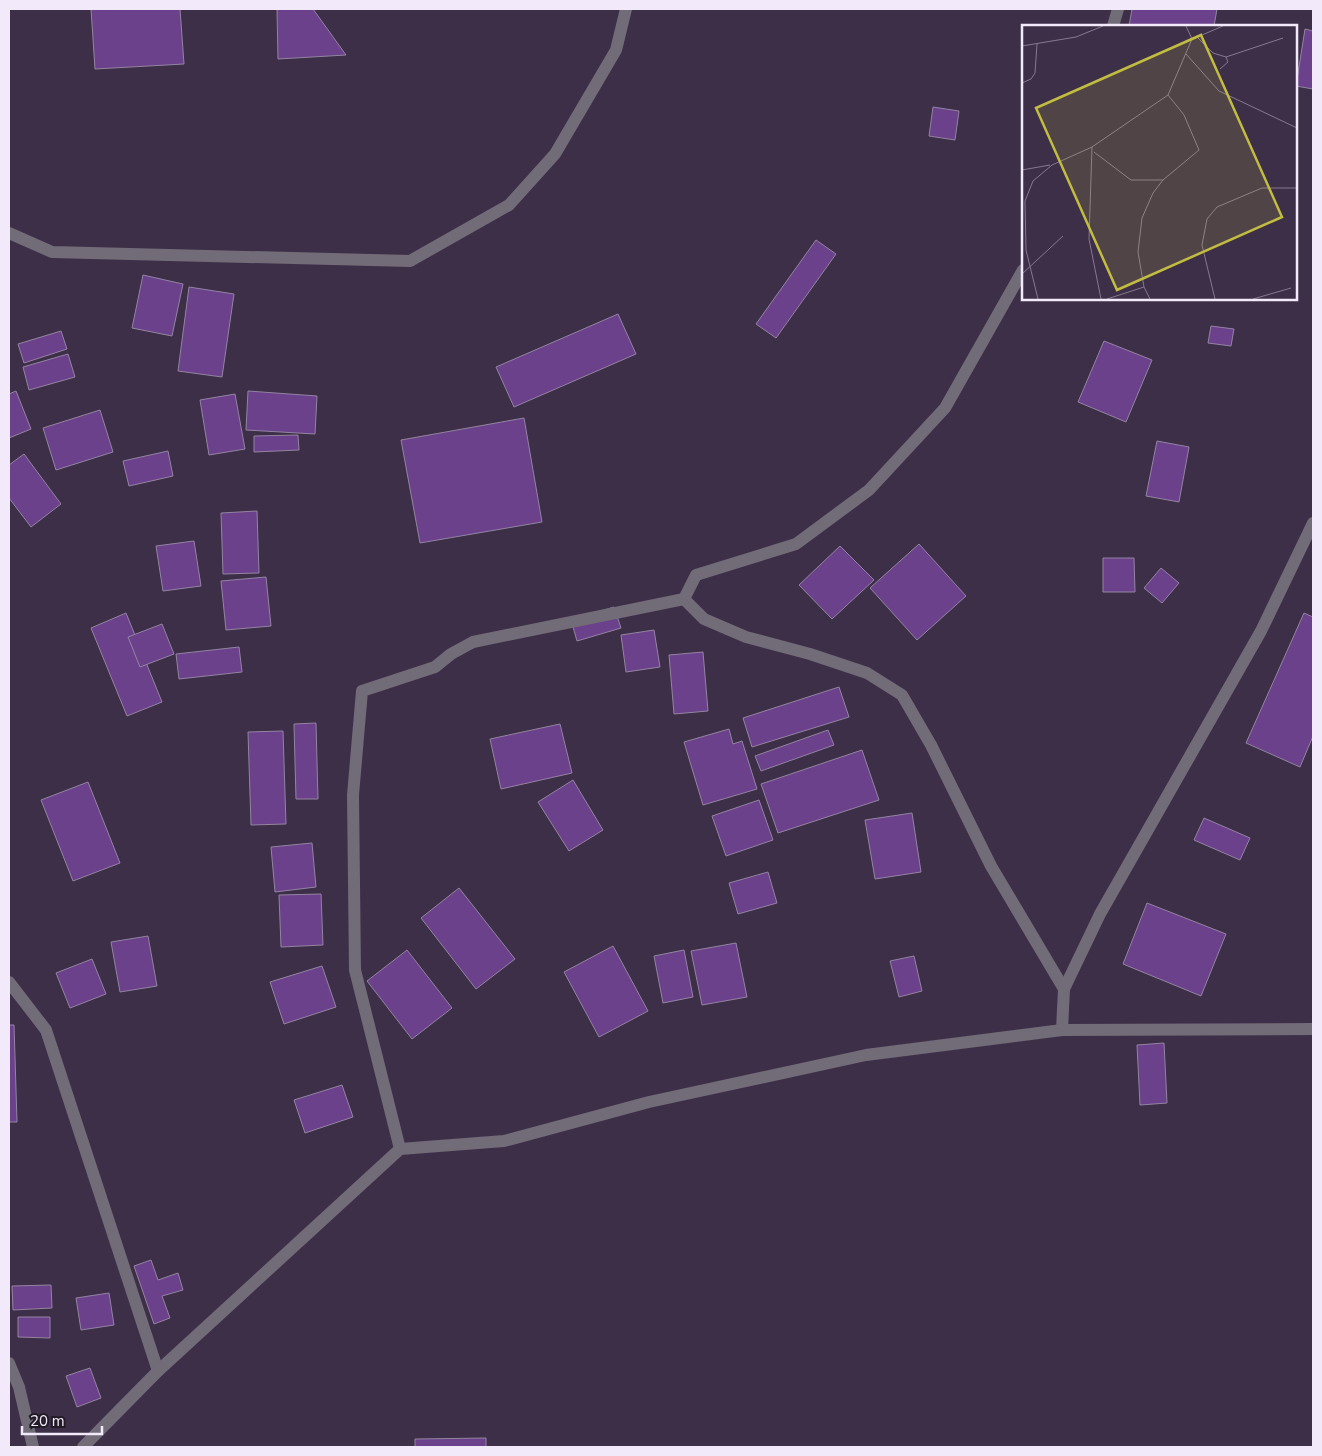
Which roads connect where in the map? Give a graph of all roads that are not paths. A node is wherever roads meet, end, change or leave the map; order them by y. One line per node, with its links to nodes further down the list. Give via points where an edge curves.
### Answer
1 (626, 9): 4 (street, via 616,50 555,154 509,206 410,261 52,252)
2 (1118, 9): 3 (street)
3 (1113, 25)
4 (9, 233)
5 (1022, 272): 7 (street, via 945,408 869,490 796,544 696,575)
6 (1313, 523): 9 (street, via 1261,630 1100,914)
7 (684, 599): 9 (street, via 704,619 746,637 868,673 902,695 931,745 991,866); 12 (street, via 473,642 435,667 362,691 353,795 355,970)
8 (9, 982): 14 (street, via 46,1030)
9 (1064, 989): 11 (street)
10 (1313, 1029): 11 (street)
11 (1062, 1030): 12 (street, via 866,1055 649,1102 504,1141)
12 (400, 1149): 14 (street)
13 (9, 1363): 15 (street, via 19,1387)
14 (158, 1371): 16 (street)
15 (33, 1447)
16 (83, 1447)

